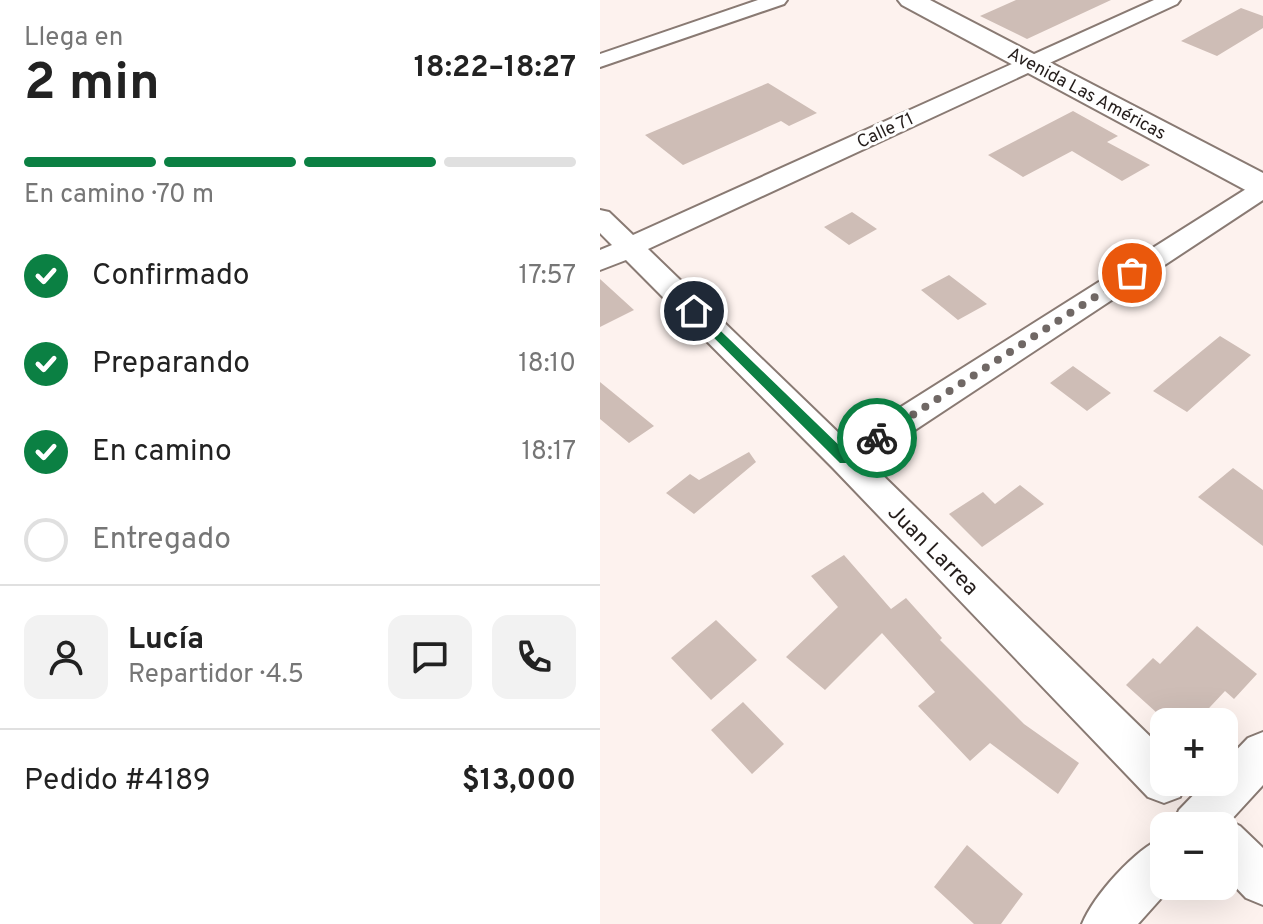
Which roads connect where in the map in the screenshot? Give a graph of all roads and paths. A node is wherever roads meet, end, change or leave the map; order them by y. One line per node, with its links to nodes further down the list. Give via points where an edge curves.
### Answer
1 (777, 0): 4 (street)
2 (911, 0): 5 (main road, Avenida Las Américas)
3 (1170, 0): 5 (street, Calle 71)
4 (600, 61)
5 (1030, 63): 6 (main road, Avenida Las Américas); 8 (street, Calle 71)
6 (1263, 188): 9 (street)
7 (600, 218): 8 (street, Juan Larrea)
8 (615, 254): 9 (street, Juan Larrea)
9 (845, 459): 11 (street, Juan Larrea)
10 (1263, 753): 14 (street)
11 (1150, 768)
12 (1177, 796): 13 (street, Juan Larrea)
13 (1192, 812)
14 (1219, 812)
15 (1238, 857): 17 (street, Juan Larrea)
16 (1150, 875): 18 (street)
17 (1263, 881)
18 (1106, 924)

